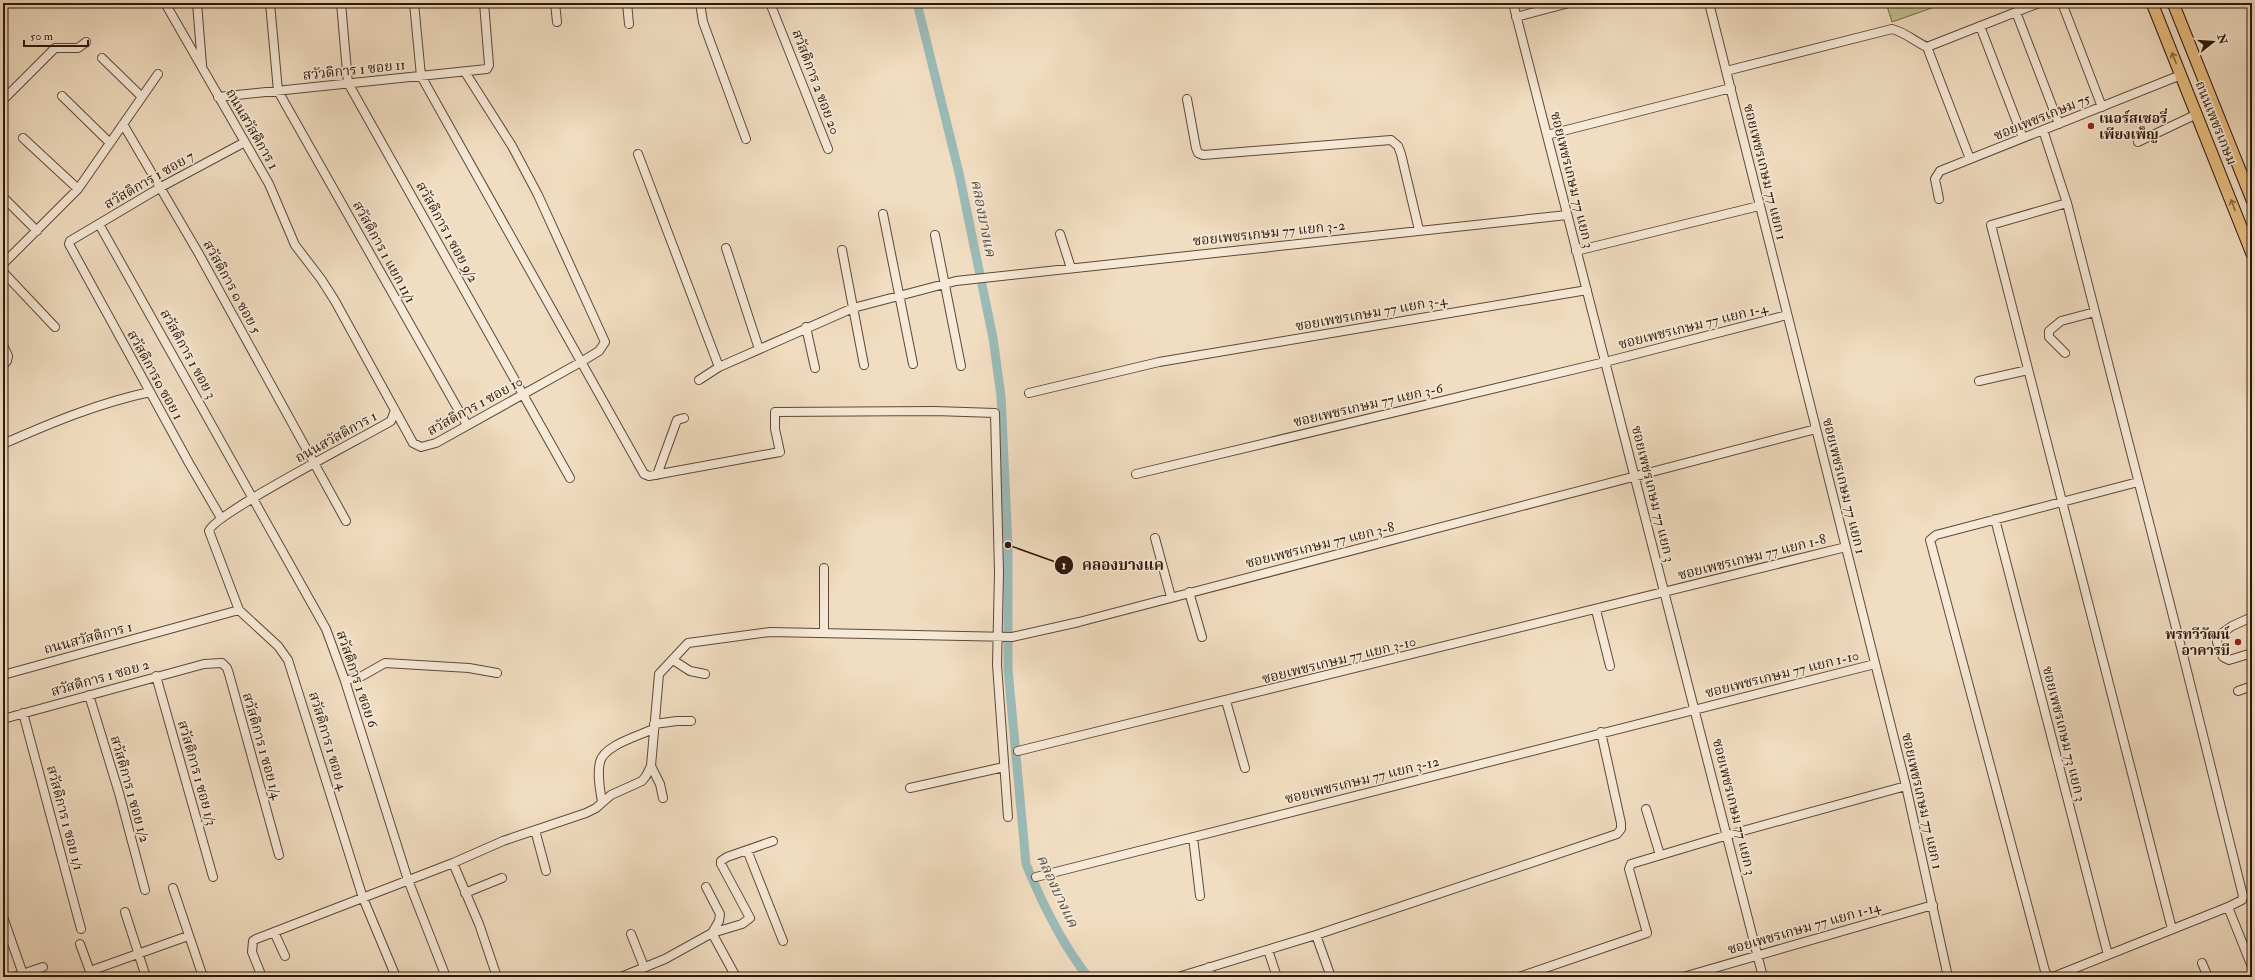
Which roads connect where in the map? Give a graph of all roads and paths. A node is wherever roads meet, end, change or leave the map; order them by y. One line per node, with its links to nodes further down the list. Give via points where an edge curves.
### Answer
1 (165, 3): 26 (street, ถนนสวัสดิการ 1)
2 (197, 3): 26 (street)
3 (270, 3): 34 (street)
4 (341, 3): 32 (street)
5 (414, 3): 31 (street)
6 (484, 3): 28 (street, สวัวดิการ 1 ซอย 11, via 489,65 487,69)
7 (555, 3): 20 (street)
8 (627, 3): 21 (street)
9 (700, 3): 48 (street, via 703,22)
10 (770, 3): 52 (street, สวัสดิการ 2 ซอย 20)
11 (1513, 3): 19 (street, ซอยเพชรเกษม 77 แยก 3)
12 (1569, 3): 19 (street)
13 (1709, 3): 27 (street, ซอยเพชรเกษม 77 แยก 1)
14 (2039, 3): 18 (street)
15 (2062, 3): 40 (street)
16 (2152, 3): 30 (main road, ถนนเพชรเกษม, one-way to 16)
17 (2173, 3): 59 (main road, ถนนเพชรเกษม)
18 (2016, 12): 22 (street); 43 (street)
19 (1516, 17): 45 (street, ซอยเพชรเกษม 77 แยก 3)
20 (557, 22)
21 (628, 24)
22 (1980, 26): 24 (street); 47 (street)
23 (86, 42): 39 (street, via 78,48 55,48)
24 (1927, 46): 27 (street, via 1916,42 1900,30 1892,29); 54 (street)
25 (102, 58): 36 (street)
26 (202, 68): 37 (street, ถนนสวัสดิการ 1)
27 (1726, 71): 33 (street, ซอยเพชรเกษม 77 แยก 1)
28 (466, 72): 31 (street, สวัวดิการ 1 ซอย 11); 88 (street, สวัสดิการ 1 ซอย 10, via 512,146 538,195 604,336 605,342 599,351)
29 (158, 74): 36 (street)
30 (2181, 75): 40 (street, ซอยเพชรเกษม 75); 41 (main road, ถนนเพชรเกษม)
31 (421, 76): 32 (street, สวัวดิการ 1 ซอย 11); 88 (street)
32 (348, 83): 34 (street, สวัวดิการ 1 ซอย 11); 101 (street, สวัสดิการ 1 ซอย 9/2)
33 (1730, 88): 45 (street); 61 (street, ซอยเพชรเกษม 77 แยก 1)
34 (278, 91): 37 (street, สวัวดิการ 1 ซอย 11); 104 (street, สวัสดิการ 1 แยก 11/1)
35 (62, 96): 51 (street)
36 (142, 97): 42 (street)
37 (218, 97): 49 (street, ถนนสวัสดิการ 1)
38 (1187, 99): 66 (street, via 1196,148 1198,153 1203,155 1391,140 1398,146 1401,154)
39 (3, 100)
40 (2102, 106): 43 (street, ซอยเพชรเกษม 75)
41 (2197, 114): 50 (street); 73 (main road, ถนนเพชรเกษม, one-way to 41)
42 (123, 124): 51 (street); 55 (street, สวัสดิการ ๑ ซอย 5)
43 (2059, 124): 44 (street, ซอยเพชรเกษม 75)
44 (2043, 130): 47 (street, ซอยเพชรเกษม 75); 60 (street)
45 (1547, 135): 63 (street, ซอยเพชรเกษม 77 แยก 3)
46 (24, 138): 56 (street)
47 (2023, 138): 54 (street, ซอยเพชรเกษม 75)
48 (746, 139)
49 (245, 142): 55 (street, สวัสดิการ 1 ซอย 7); 102 (street, ถนนสวัสดิการ 1, via 269,184 295,245 335,301)
50 (2138, 142)
51 (110, 143): 56 (street)
52 (828, 149)
53 (638, 154): 94 (street)
54 (1970, 159): 58 (street, ซอยเพชรเกษม 75, via 1936,175 1935,184)
55 (161, 187): 64 (street, สวัสดิการ 1 ซอย 7); 107 (street, สวัสดิการ ๑ ซอย 5)
56 (78, 189): 65 (street)
57 (3, 197): 65 (street)
58 (1939, 199)
59 (2252, 200)
60 (2067, 203): 81 (street); 96 (street, via 1991,225)
61 (1759, 206): 72 (street); 82 (street, ซอยเพชรเกษม 77 แยก 1)
62 (883, 214): 79 (street)
63 (1567, 215): 66 (street, ซอยเพชรเกษม 77 แยก 3-2); 72 (street, ซอยเพชรเกษม 77 แยก 3)
64 (99, 224): 69 (street, สวัสดิการ 1 ซอย 7); 113 (street, สวัสดิการ 1 ซอย 3)
65 (36, 230): 74 (street)
66 (1419, 230): 75 (street, ซอยเพชรเกษม 77 แยก 3-2)
67 (1060, 234): 75 (street)
68 (935, 235): 77 (street)
69 (69, 244): 99 (street, สวัสดิการ๑ ซอย 1)
70 (726, 248): 86 (street)
71 (842, 250): 80 (street)
72 (1576, 251): 78 (street, ซอยเพชรเกษม 77 แยก 3)
73 (2252, 254)
74 (3, 264)
75 (1071, 268): 77 (street, ซอยเพชรเกษม 77 แยก 3-2)
76 (3, 272): 83 (street)
77 (944, 284): 79 (street, ซอยเพชรเกษม 77 แยก 3-2); 93 (street)
78 (1587, 290): 89 (street, ซอยเพชรเกษม 77 แยก 3); 100 (street, ซอยเพชรเกษม 77 แยก 3-4, via 1159,362)
79 (899, 294): 80 (street, ซอยเพชรเกษม 77 แยก 3-2); 90 (street)
80 (853, 308): 84 (street, ซอยเพชรเกษม 77 แยก 3-2); 92 (street)
81 (2095, 312): 87 (street, via 2061,321 2049,331 2049,338); 112 (street)
82 (1788, 315): 89 (street, ซอยเพชรเกษม 77 แยก 1-4); 105 (street, ซอยเพชรเกษม 77 แยก 1)
83 (54, 327)
84 (806, 327): 86 (street, ซอยเพชรเกษม 77 แยก 3-2); 95 (street)
85 (3, 345): 91 (street, via 8,356 8,361)
86 (759, 349): 94 (street, ซอยเพชรเกษม 77 แยก 3-2)
87 (2065, 353)
88 (581, 362): 101 (street, สวัสดิการ 1 ซอย 10); 109 (street, via 641,470 649,476)
89 (1605, 362): 108 (street, ซอยเพชรเกษม 77 แยก 3-6); 110 (street, ซอยเพชรเกษม 77 แยก 3)
90 (913, 364)
91 (3, 365)
92 (864, 365)
93 (961, 366)
94 (720, 367): 97 (street, ซอยเพชรเกษม 77 แยก 3-2)
95 (815, 368)
96 (2028, 370): 98 (street); 114 (street)
97 (699, 380)
98 (1979, 381)
99 (150, 392): 106 (street, via 84,410); 115 (street, สวัสดิการ๑ ซอย 1)
100 (1029, 393)
101 (523, 394): 104 (street, สวัสดิการ 1 ซอย 10); 111 (street, สวัสดิการ 1 ซอย 9/2)
102 (395, 410): 104 (street, สวัสดิการ 1 ซอย 10, via 413,443 421,447 436,443); 107 (street, ถนนสวัสดิการ 1, via 391,421)
103 (684, 418): 109 (street, via 676,420)
104 (467, 425)
105 (1816, 429): 110 (street, ซอยเพชรเกษม 77 แยก 3-8); 119 (street, ซอยเพชรเกษม 77 แยก 1)
106 (3, 444)
107 (316, 463): 113 (street, ถนนสวัสดิการ 1); 117 (street, สวัสดิการ ๑ ซอย 5)
108 (1136, 474)
109 (657, 475): 128 (street, via 780,452 774,430 776,412 995,413 999,572)
110 (1635, 477): 121 (street, ซอยเพชรเกษม 77 แยก 3-8); 122 (street, ซอยเพชรเกษม 77 แยก 3)
111 (570, 478)
112 (2138, 482): 114 (street); 180 (street, via 2242,890 2242,900)
113 (254, 498): 115 (street, ถนนสวัสดิการ 1); 139 (street, สวัสดิการ 1 ซอย 6, via 322,620)
114 (2062, 502): 116 (street); 184 (street)
115 (221, 518): 124 (street, ถนนสวัสดิการ 1, via 210,526 209,531)
116 (1995, 519): 195 (street, ซอยเพชรเกษม 73 แยก 3); 195 (street, via 1936,536 1930,540 1931,549 2044,971 2053,977)
117 (346, 521)
118 (1155, 538): 123 (street)
119 (1846, 547): 122 (street, ซอยเพชรเกษม 77 แยก 1-8); 133 (street, ซอยเพชรเกษม 77 แยก 1)
120 (824, 568): 127 (street)
121 (1189, 592): 123 (street, ซอยเพชรเกษม 77 แยก 3-8); 129 (street)
122 (1665, 592): 125 (street, ซอยเพชรเกษม 77 แยก 3-10); 144 (street, ซอยเพชรเกษม 77 แยก 3)
123 (1171, 597): 128 (street, ซอยเพชรเกษม 77 แยก 3-8, via 1053,628 1012,637)
124 (239, 610): 137 (street, ถนนสวัสดิการ 1); 178 (street, สวัสดิการ 1 ซอย 4, via 278,646 288,660)
125 (1596, 610): 134 (street); 143 (street, ซอยเพชรเกษม 77 แยก 3-10)
126 (2252, 617): 130 (street, via 2223,631 2217,642 2223,657 2229,660)
127 (824, 632): 128 (street, ซอยเพชรเกษม 77 แยก 3-8); 131 (street, ซอยเพชรเกษม 77 แยก 3-8, via 770,632 697,641 688,643)
128 (996, 637): 152 (street)
129 (1202, 637)
130 (2252, 653)
131 (673, 660): 136 (street, via 690,671); 148 (street, ซอยเพชรเกษม 77 แยก 3-8, via 659,674)
132 (204, 664): 138 (street, สวัสดิการ 1 ซอย 2); 165 (street, สวัสดิการ 1 ซอย 1/4, via 216,662 227,668)
133 (1875, 664): 144 (street, ซอยเพชรเกษม 77 แยก 1-10); 154 (street, ซอยเพชรเกษม 77 แยก 1)
134 (1610, 666)
135 (497, 672): 139 (street, via 384,663 362,676)
136 (705, 674)
137 (3, 675)
138 (156, 676): 142 (street, สวัสดิการ 1 ซอย 2); 169 (street, สวัสดิการ 1 ซอย 1/3)
139 (345, 681): 172 (street, สวัสดิการ 1 ซอย 6)
140 (2252, 686): 141 (street)
141 (2238, 691)
142 (88, 695): 145 (street, สวัสดิการ 1 ซอย 2); 175 (street, สวัสดิการ 1 ซอย 1/2, via 119,793)
143 (1226, 701): 150 (street, ซอยเพชรเกษม 77 แยก 3-10); 153 (street)
144 (1695, 708): 149 (street, ซอยเพชรเกษม 77 แยก 3-12); 161 (street, ซอยเพชรเกษม 77 แยก 3)
145 (23, 713): 146 (street, สวัสดิการ 1 ซอย 2); 183 (street, สวัสดิการ 1 ซอย 1/1)
146 (3, 719)
147 (691, 721): 148 (street)
148 (654, 726): 151 (street, ซอยเพชรเกษม 77 แยก 3-8); 157 (street, via 607,750 602,756 599,772)
149 (1601, 732): 162 (street, ซอยเพชรเกษม 77 แยก 3-12); 188 (street, via 1621,823 1617,834)
150 (1018, 751)
151 (651, 766): 156 (street, via 660,784); 157 (street, via 642,780)
152 (1004, 767): 155 (street); 159 (street)
153 (1245, 768)
154 (1906, 786): 161 (street); 179 (street, ซอยเพชรเกษม 77 แยก 1)
155 (910, 788)
156 (663, 798)
157 (602, 802): 160 (street, via 596,808)
158 (1646, 809): 166 (street)
159 (1008, 817)
160 (535, 830): 167 (street, via 502,841); 168 (street)
161 (1728, 835): 166 (street); 194 (street, ซอยเพชรเกษม 77 แยก 3)
162 (1193, 837): 170 (street, ซอยเพชรเกษม 77 แยก 3-12); 177 (street)
163 (773, 841): 164 (street)
164 (747, 850): 186 (street, via 727,857 721,864 750,918 742,924); 190 (street)
165 (279, 855)
166 (1660, 855): 217 (street, via 1631,864 1629,869 1647,933)
167 (453, 863): 172 (street); 176 (street)
168 (546, 870)
169 (214, 877)
170 (1036, 877)
171 (502, 878): 176 (street)
172 (408, 880): 178 (street); 208 (street, สวัสดิการ 1 ซอย 6)
173 (173, 888): 189 (street)
174 (706, 888): 186 (street, via 720,914)
175 (145, 890)
176 (465, 892): 209 (street)
177 (1200, 896)
178 (363, 898): 185 (street); 207 (street, สวัสดิการ 1 ซอย 4)
179 (1933, 905): 194 (street, ซอยเพชรเกษม 77 แยก 1-14); 220 (street, ซอยเพชรเกษม 77 แยก 1)
180 (2228, 907): 184 (street); 200 (street)
181 (125, 912): 193 (street)
182 (3, 917): 204 (street)
183 (82, 930)
184 (2172, 930): 195 (street)
185 (274, 932): 196 (street); 202 (street, via 256,939 251,944)
186 (712, 933): 201 (street); 212 (street)
187 (631, 934): 201 (street)
188 (1316, 935): 192 (street); 216 (street)
189 (188, 936): 193 (street); 206 (street)
190 (783, 941)
191 (80, 944): 203 (street)
192 (1268, 950): 199 (street); 215 (street)
193 (138, 954): 203 (street); 205 (street)
194 (1758, 955): 218 (street, ซอยเพชรเกษม 77 แยก 1-14); 219 (street, ซอยเพชรเกษม 77 แยก 3)
195 (2108, 955)
196 (284, 956)
197 (2202, 963): 221 (street)
198 (43, 967): 204 (street)
199 (1209, 967): 213 (street); 214 (street)
200 (2252, 967)
201 (643, 968): 210 (street); 211 (street)
202 (260, 972)
203 (91, 974)
204 (20, 976)
205 (146, 977)
206 (203, 977)
207 (396, 977)
208 (446, 977)
209 (497, 977)
210 (621, 977)
211 (644, 977)
212 (736, 977)
213 (1178, 977)
214 (1212, 977)
215 (1277, 977)
216 (1331, 977)
217 (1519, 977)
218 (1683, 977)
219 (1763, 977)
220 (1948, 977)
221 (2208, 977)

